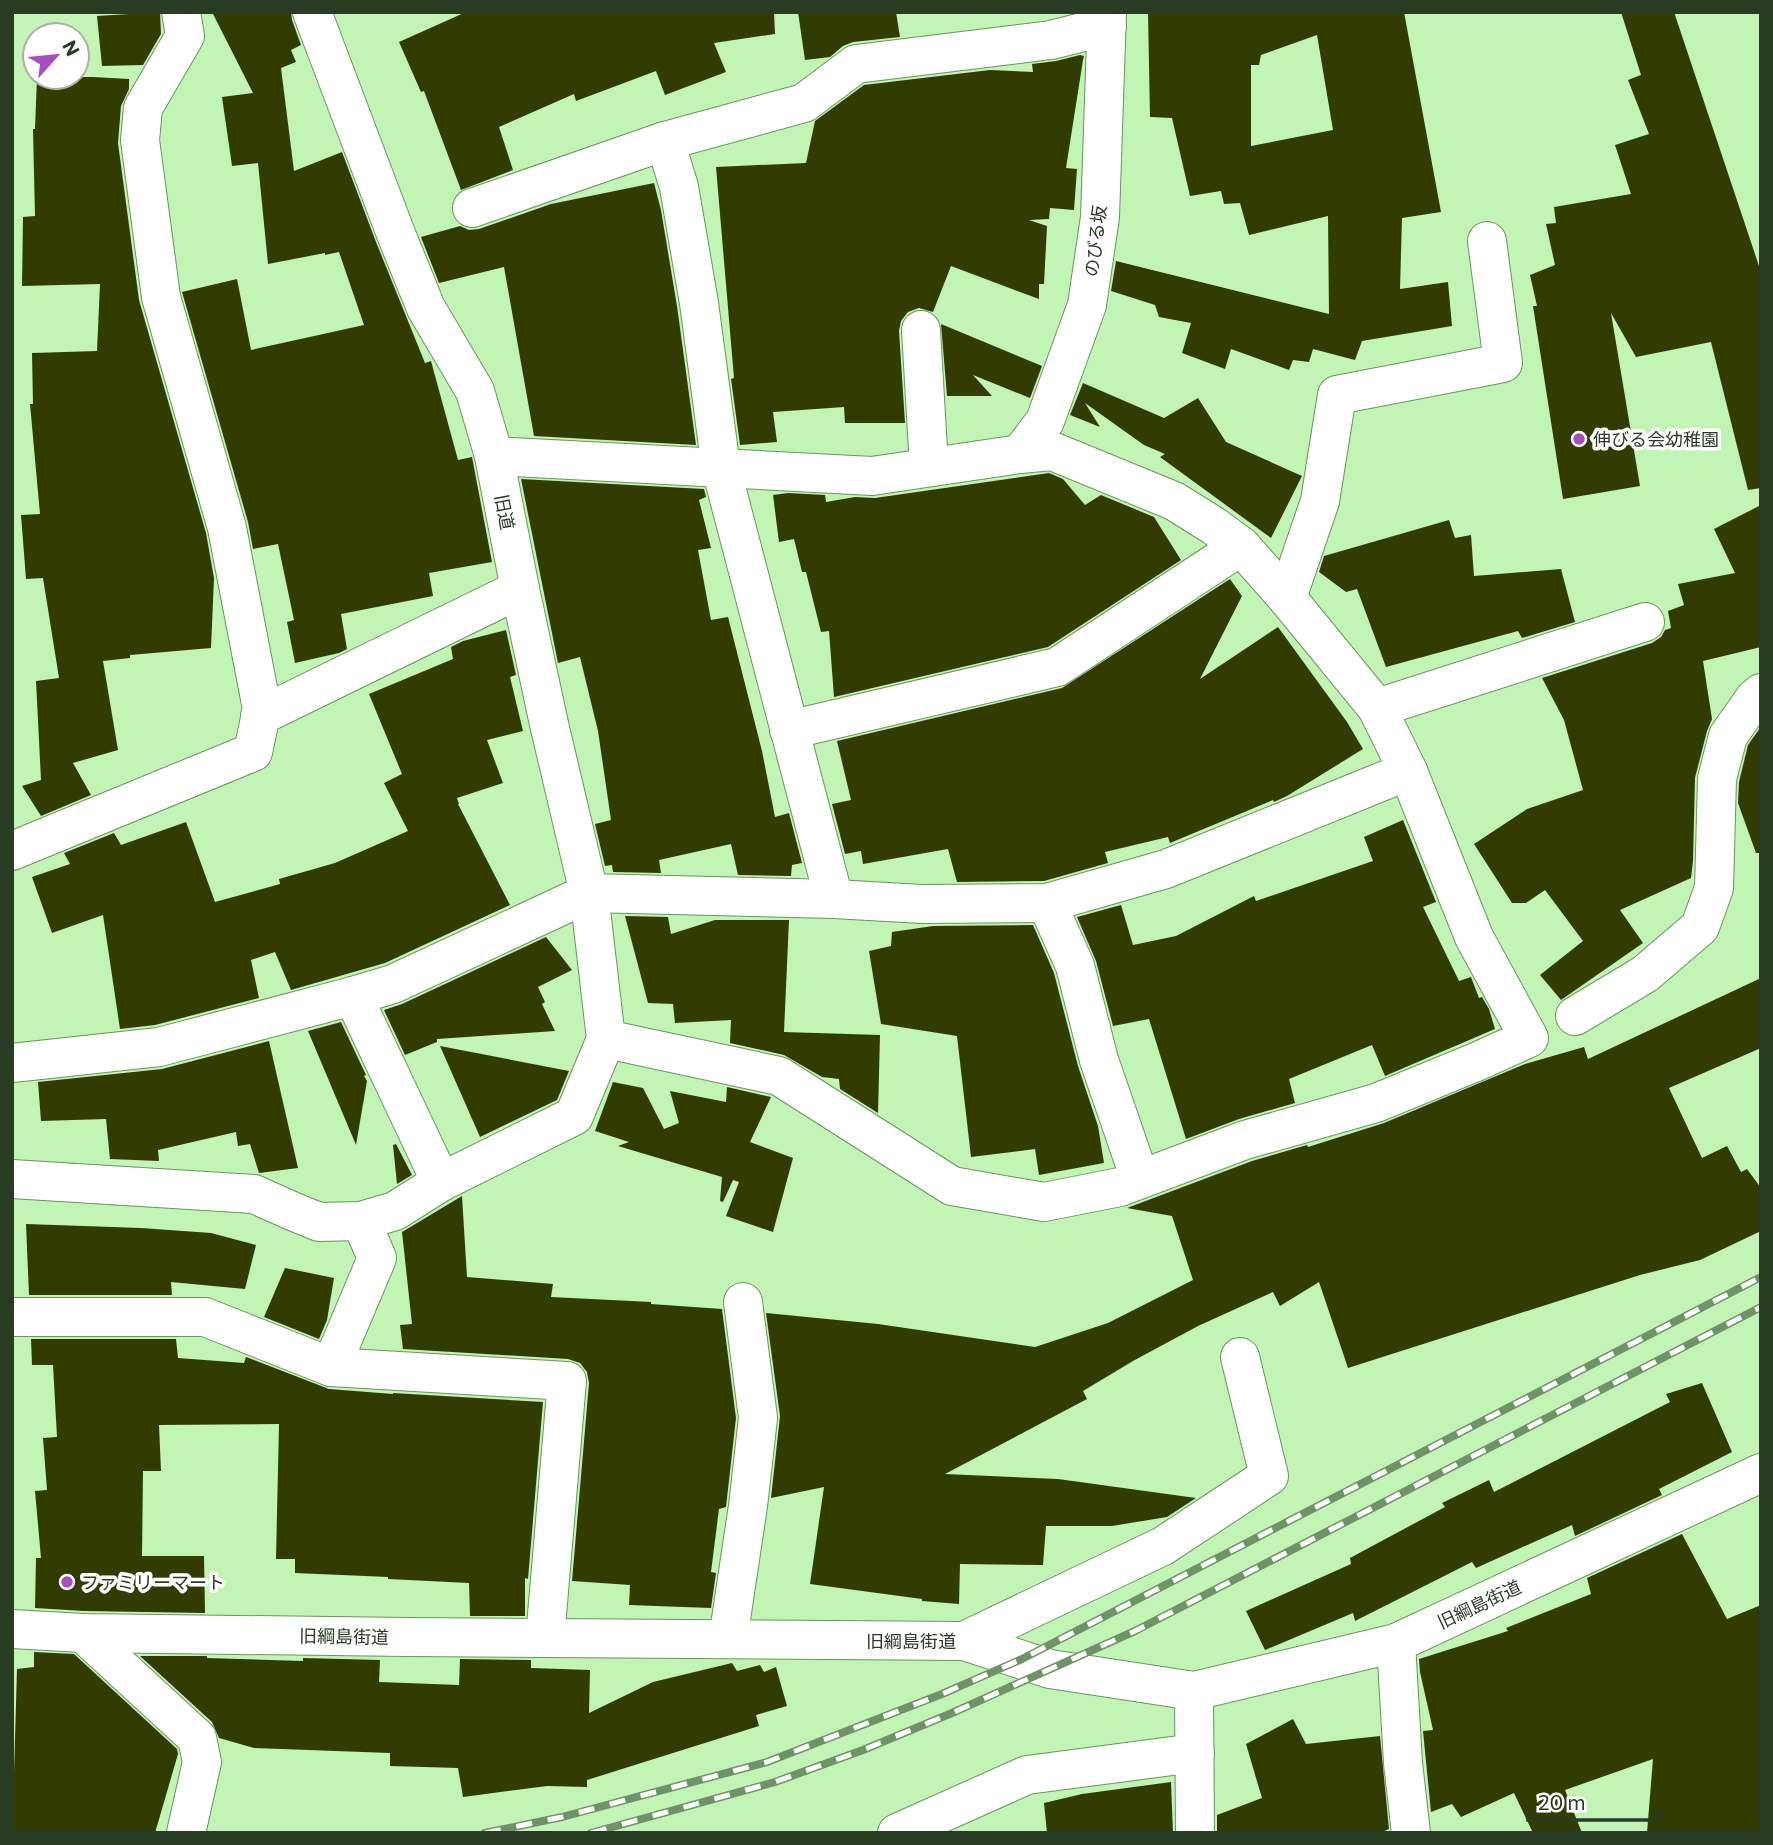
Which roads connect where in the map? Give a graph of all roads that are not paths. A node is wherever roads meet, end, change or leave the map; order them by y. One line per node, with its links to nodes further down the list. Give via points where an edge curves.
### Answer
1 (181, 12): 18 (street, via 185,36 143,108 140,140 161,297 227,528)
2 (312, 12): 9 (street, 旧道, via 426,308 475,391)
3 (1107, 19): 4 (street, via 1052,40 856,64 804,103); 8 (street, のびる坂, via 1100,217 1087,305 1045,421)
4 (665, 141): 5 (street); 11 (street, via 679,187)
5 (472, 208)
6 (1487, 241): 14 (street, via 1503,363 1337,396 1320,501)
7 (921, 330): 10 (street)
8 (1020, 454): 10 (street); 12 (street, via 1052,451 1174,501)
9 (494, 456): 11 (street); 13 (street, 旧道)
10 (929, 467): 11 (street, via 872,475)
11 (721, 468): 19 (street)
12 (1241, 546): 14 (street); 19 (street, via 1056,667)
13 (520, 589): 18 (street); 22 (street, 旧道)
14 (1287, 598): 17 (street)
15 (1645, 622): 17 (street)
16 (1761, 693): 26 (street, via 1728,736 1717,779 1714,888 1700,927 1645,975)
17 (1377, 708): 20 (street)
18 (260, 716): 21 (street, via 253,752)
19 (789, 730): 23 (street)
20 (1408, 771): 24 (street, via 1166,869); 30 (street, via 1474,937 1529,1038 1376,1103 1245,1140)
21 (12, 851)
22 (589, 893): 23 (street); 25 (street, via 393,984); 27 (street, 旧道)
23 (834, 899): 24 (street)
24 (1047, 903): 30 (street, via 1075,966 1099,1060)
25 (353, 996): 28 (street, via 159,1047); 31 (street)
26 (1575, 1016)
27 (606, 1039): 30 (street, via 779,1076 952,1186 1044,1202); 31 (street, via 574,1116)
28 (12, 1063)
29 (12, 1179): 32 (street, via 254,1194 319,1222)
30 (1140, 1179)
31 (441, 1182): 32 (street, via 395,1211)
32 (361, 1221): 36 (street, via 377,1258)
33 (743, 1302): 41 (street, via 758,1418)
34 (12, 1317): 36 (street, via 205,1317)
35 (1240, 1357): 42 (street, via 1269,1476 1163,1546)
36 (331, 1367): 40 (street, via 567,1381)
37 (1758, 1481): 43 (street, 旧綱島街道)
38 (12, 1629): 39 (street, 旧綱島街道)
39 (83, 1633): 40 (street, 旧綱島街道); 46 (street, via 197,1738 202,1762)
40 (545, 1638): 41 (street, 旧綱島街道)
41 (728, 1639): 42 (street, 旧綱島街道)
42 (964, 1641): 44 (street, 旧綱島街道, via 1050,1669)
43 (1396, 1643): 44 (street, 旧綱島街道); 49 (street)
44 (1194, 1691): 45 (street)
45 (1195, 1752): 47 (street, via 1027,1774); 48 (street)
46 (186, 1833)
47 (897, 1833)
48 (1195, 1833)
49 (1411, 1833)

